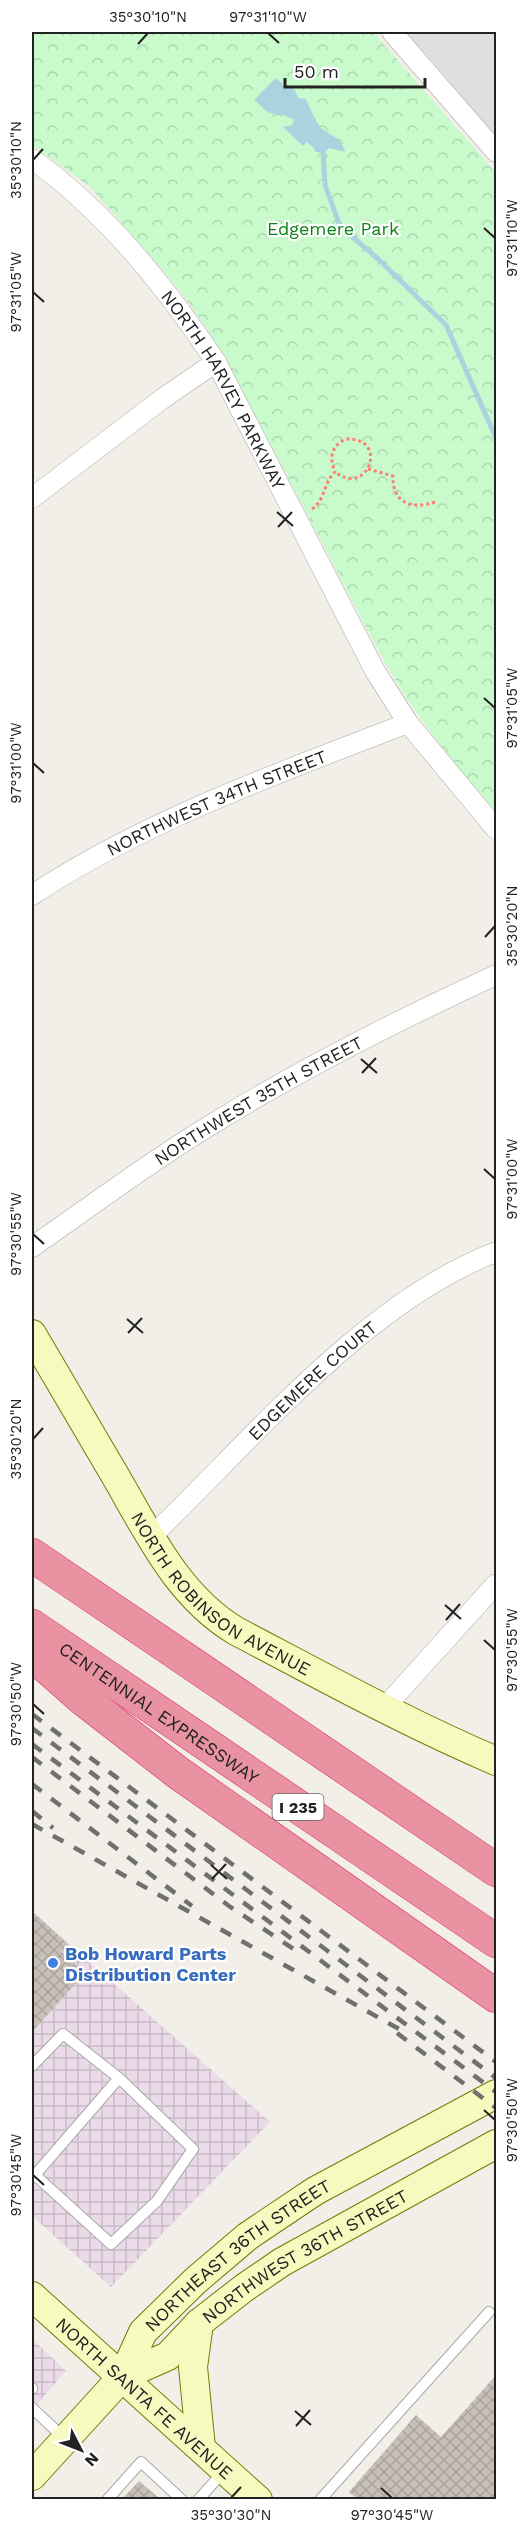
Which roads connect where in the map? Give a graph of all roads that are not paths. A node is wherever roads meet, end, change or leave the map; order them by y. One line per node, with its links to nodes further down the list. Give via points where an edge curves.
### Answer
1 (403, 35): 2 (street)
2 (496, 152)
3 (32, 159): 4 (street, NORTH HARVEY PARKWAY, via 94,210 171,297)
4 (216, 362): 5 (street); 6 (street, NORTH HARVEY PARKWAY, via 375,671)
5 (32, 498)
6 (408, 723): 7 (street, NORTH HARVEY PARKWAY); 8 (street, NORTHWEST 34TH STREET, via 215,798 114,847)
7 (496, 829)
8 (32, 896)
9 (496, 975): 10 (street, NORTHWEST 35TH STREET, via 411,1015 257,1097)
10 (32, 1247)
11 (496, 1252): 13 (street, EDGEMERE COURT, via 424,1290 343,1350)
12 (32, 1334): 13 (main road, NORTH ROBINSON AVENUE)
13 (151, 1537): 18 (main road, NORTH ROBINSON AVENUE, via 187,1589 217,1619)
14 (32, 1555): 20 (highway)
15 (496, 1584): 18 (street)
16 (32, 1626): 21 (highway, CENTENNIAL EXPRESSWAY / I 235)
17 (32, 1654): 22 (highway, via 177,1772)
18 (385, 1707): 19 (main road, NORTH ROBINSON AVENUE)
19 (496, 1761)
20 (496, 1870)
21 (496, 1941)
22 (496, 1996)
23 (32, 2066): 24 (lane, via 63,2034)
24 (119, 2078): 27 (lane); 27 (lane, via 193,2149 157,2201 111,2244)
25 (496, 2094): 31 (main road, NORTHEAST 36TH STREET, via 324,2186 248,2236 143,2332)
26 (496, 2144): 30 (main road, NORTHWEST 36TH STREET, via 282,2262)
27 (33, 2176)
28 (32, 2296): 31 (main road, NORTH SANTA FE AVENUE)
29 (489, 2312): 41 (lane)
30 (199, 2324): 31 (main road, NORTHWEST 36TH STREET, via 168,2356); 34 (main road, via 193,2367)
31 (123, 2376): 33 (main road, NORTHEAST 36TH STREET); 34 (main road, NORTH SANTA FE AVENUE)
32 (32, 2408): 33 (lane)
33 (66, 2439): 36 (main road, NORTHEAST 36TH STREET)
34 (201, 2448): 35 (main road, NORTH SANTA FE AVENUE)
35 (225, 2470): 39 (lane); 40 (main road, NORTH SANTA FE AVENUE)
36 (32, 2476)
37 (107, 2499): 38 (lane, via 141,2462)
38 (182, 2499)
39 (198, 2499)
40 (258, 2499)
41 (320, 2499)

